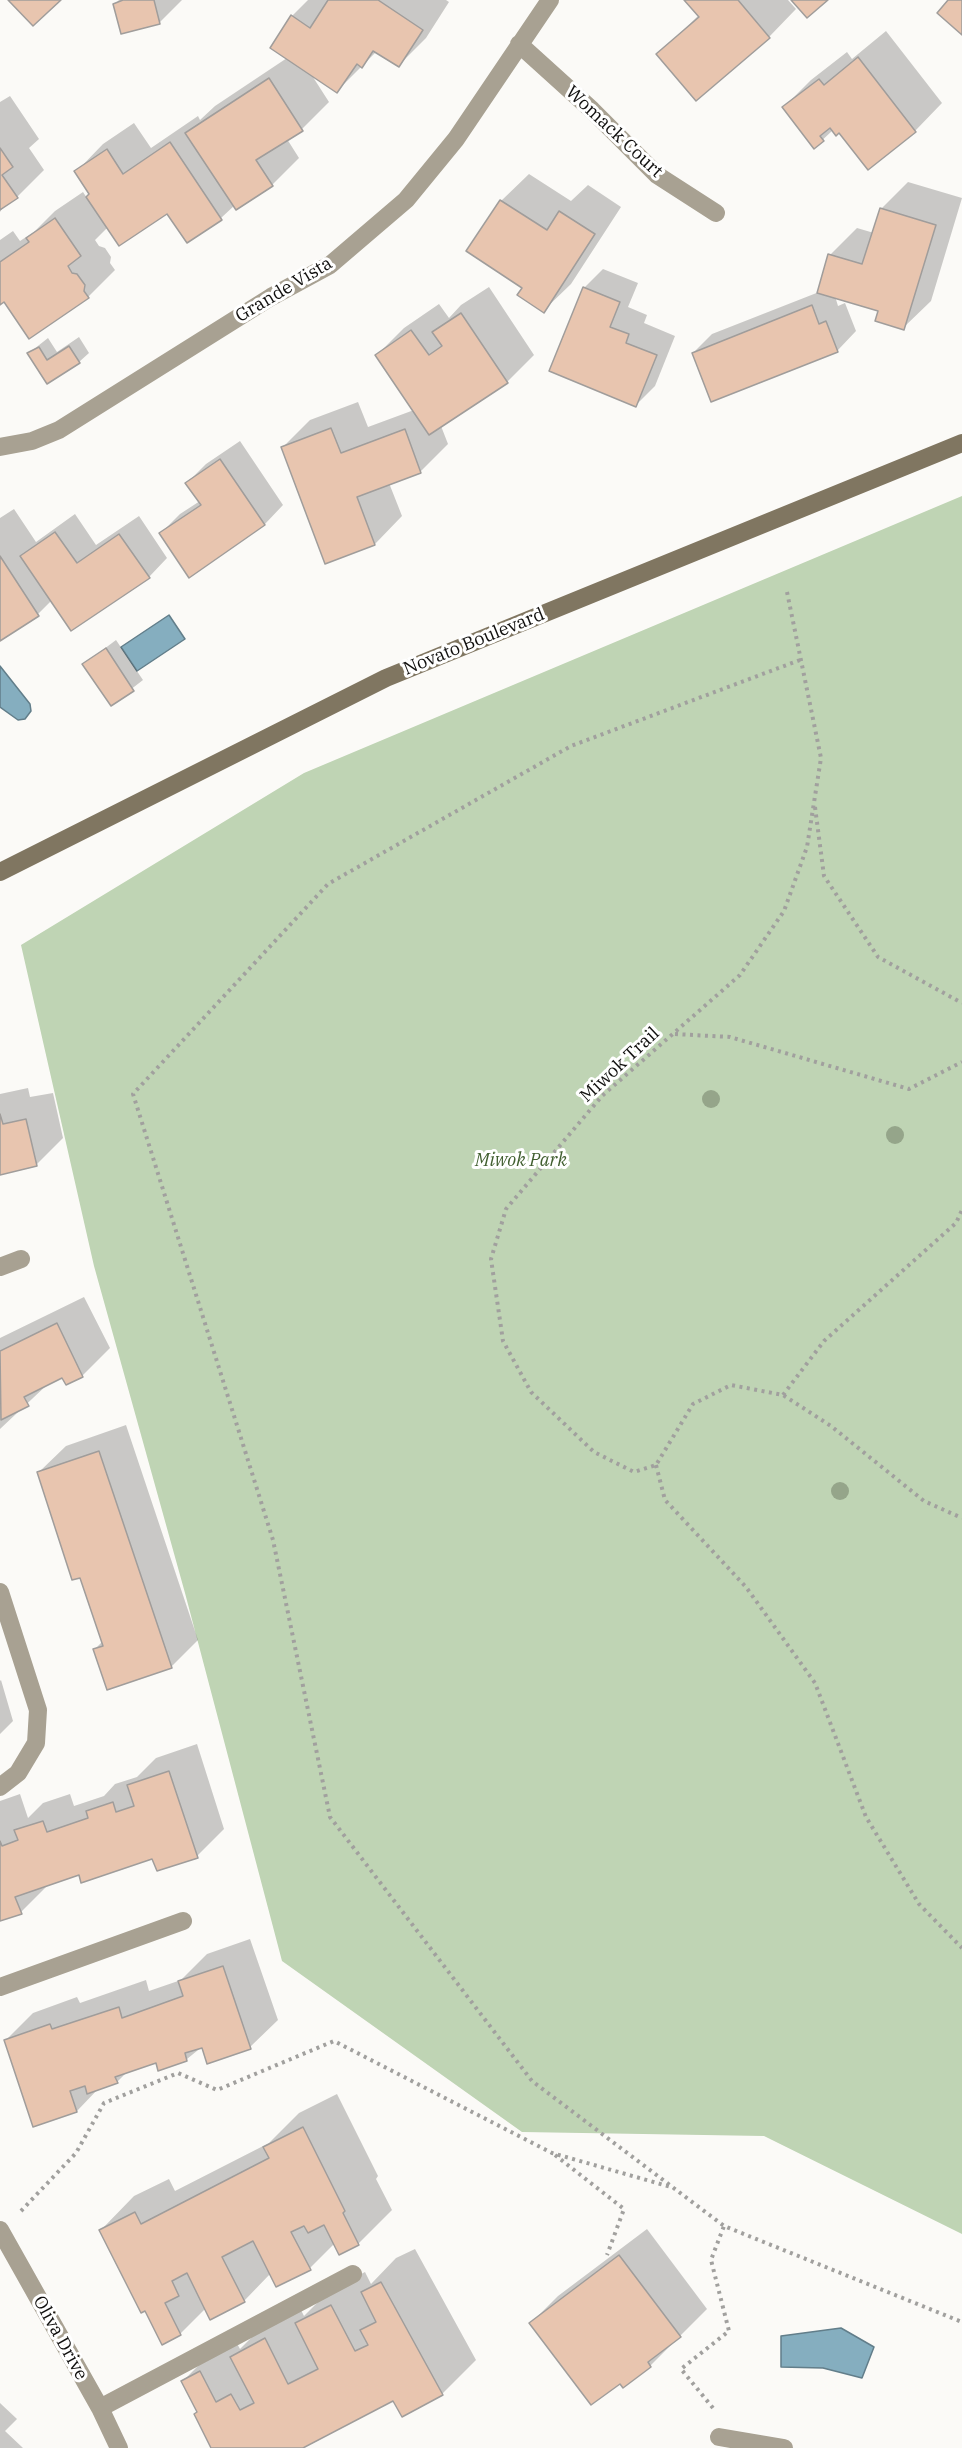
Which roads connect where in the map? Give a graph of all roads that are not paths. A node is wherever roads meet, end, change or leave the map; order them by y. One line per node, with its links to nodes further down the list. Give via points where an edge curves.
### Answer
1 (550, 0): 2 (street, Grande Vista)
2 (519, 44): 3 (street, Womack Court, via 657,175); 5 (street, Grande Vista, via 456,139 405,200 330,265 59,430 32,441)
3 (716, 213)
4 (962, 443): 6 (main road, Novato Boulevard, via 386,678)
5 (0, 447)
6 (0, 872)
7 (21, 1259): 8 (street)
8 (0, 1267)
9 (0, 1592): 10 (street, via 38,1710 36,1743 18,1773)
10 (0, 1787)
11 (183, 1921): 12 (street)
12 (0, 1986)
13 (0, 2231): 15 (street, Oliva Drive)
14 (353, 2274): 15 (street)
15 (100, 2408): 17 (street, Oliva Drive)
16 (719, 2437): 18 (street)
17 (119, 2448)
18 (783, 2448)

